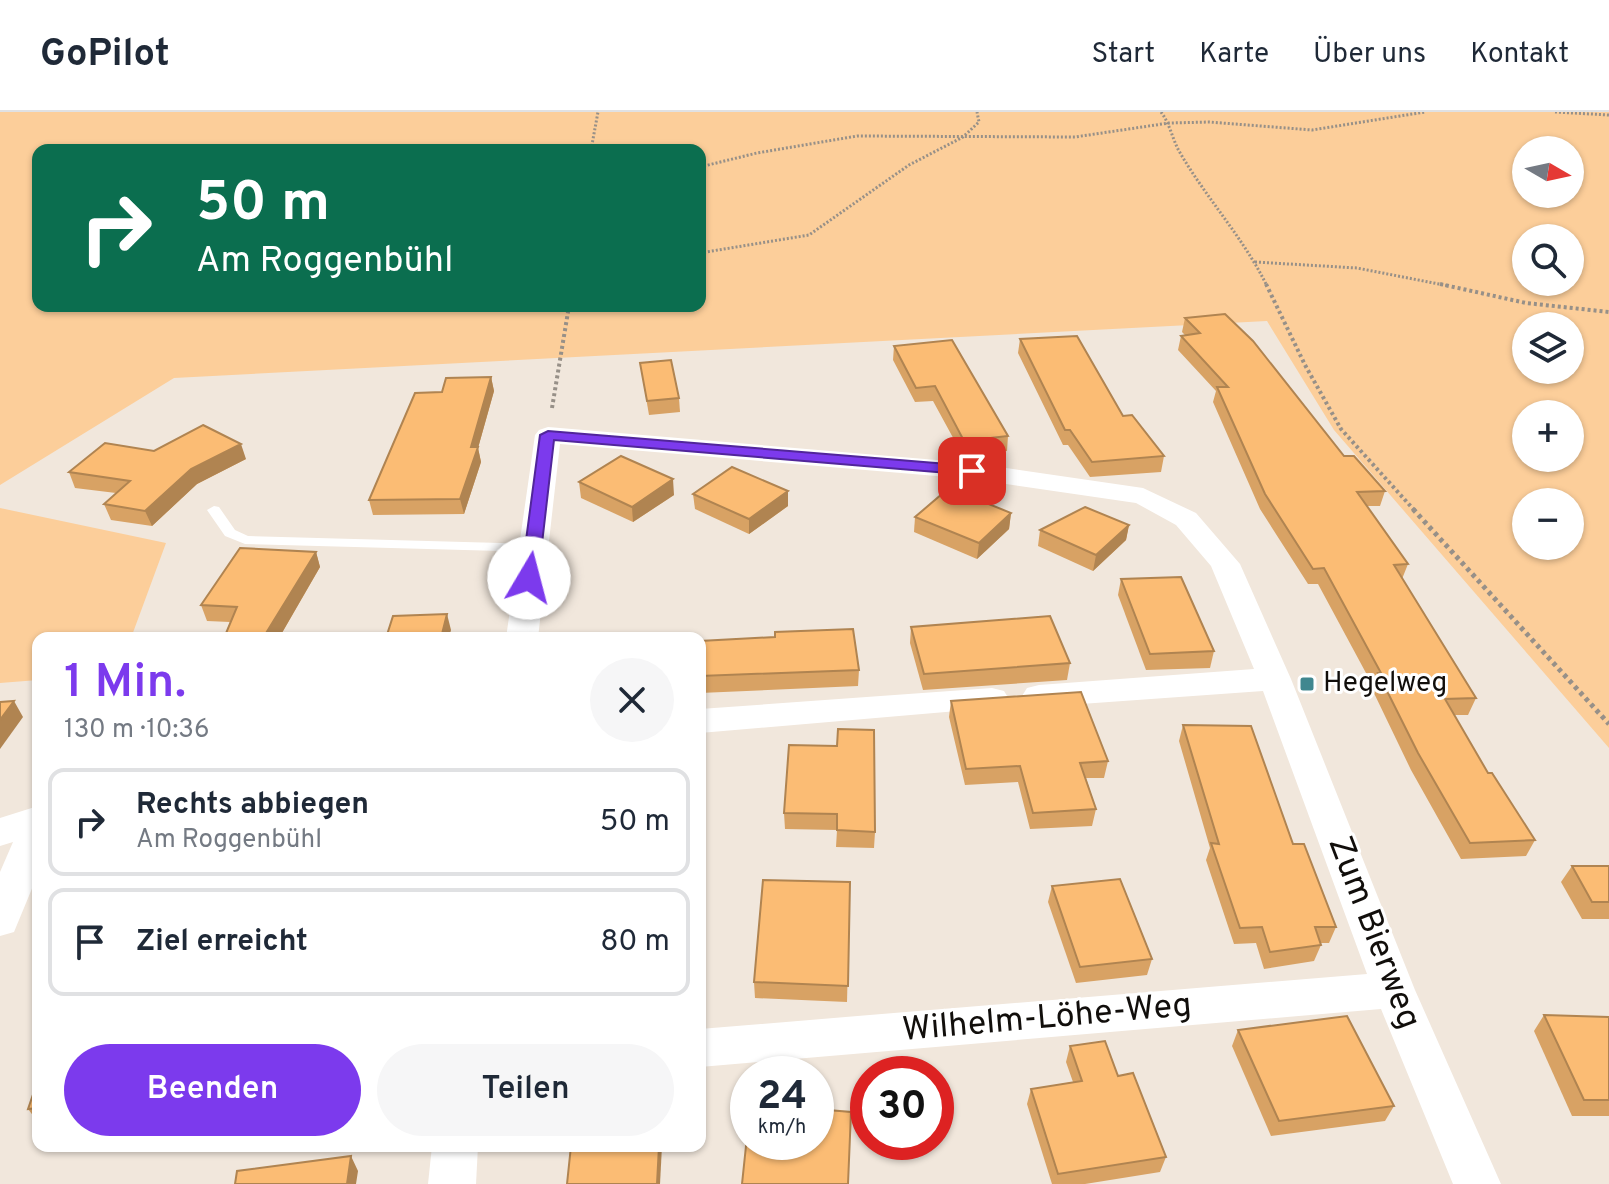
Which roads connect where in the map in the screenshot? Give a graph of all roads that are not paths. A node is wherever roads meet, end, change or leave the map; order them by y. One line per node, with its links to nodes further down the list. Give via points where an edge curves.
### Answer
1 (214, 510): 2 (lane, via 230,533 245,540)
2 (533, 548): 3 (street); 4 (street, Zum Bierweg, via 548,435 972,471 1143,496 1186,519 1225,564)
3 (523, 632)
4 (1275, 679): 5 (street); 10 (street, Zum Bierweg)
5 (706, 721)
6 (32, 824): 7 (street)
7 (0, 832)
8 (32, 838): 9 (street)
9 (0, 920)
10 (1394, 990): 11 (street, Wilhelm-Löhe-Weg); 14 (street, Zum Bierweg)
11 (706, 1047)
12 (455, 1152): 13 (street)
13 (452, 1184)
14 (1477, 1184)

